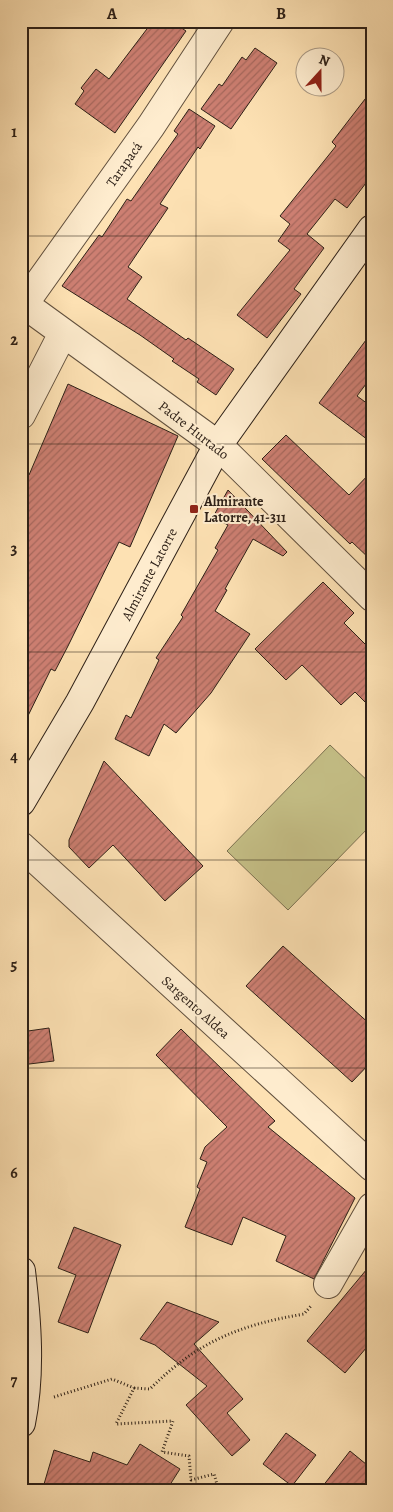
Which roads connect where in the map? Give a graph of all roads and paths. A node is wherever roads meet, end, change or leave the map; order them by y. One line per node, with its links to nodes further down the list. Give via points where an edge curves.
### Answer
1 (220, 21): 3 (street, Tarapacá, via 151,126)
2 (372, 229): 6 (street, Almirante Latorre)
3 (22, 303): 4 (street, Padre Hurtado)
4 (63, 333): 5 (street); 6 (street, Padre Hurtado)
5 (21, 415)
6 (218, 446): 7 (street, Padre Hurtado); 8 (street, Almirante Latorre, via 80,702)
7 (372, 597)
8 (21, 802)
9 (21, 846): 10 (street, Sargento Aldea)
10 (372, 1167)
11 (372, 1207): 13 (street)
12 (21, 1271): 15 (street, via 26,1325)
13 (328, 1284): 14 (path, via 304,1314 264,1321 220,1336 171,1368 150,1389)
14 (134, 1388): 15 (path, via 112,1379); 16 (path, via 116,1424 173,1421 162,1452 189,1456 191,1480 214,1474)
15 (23, 1414)
16 (219, 1491)

